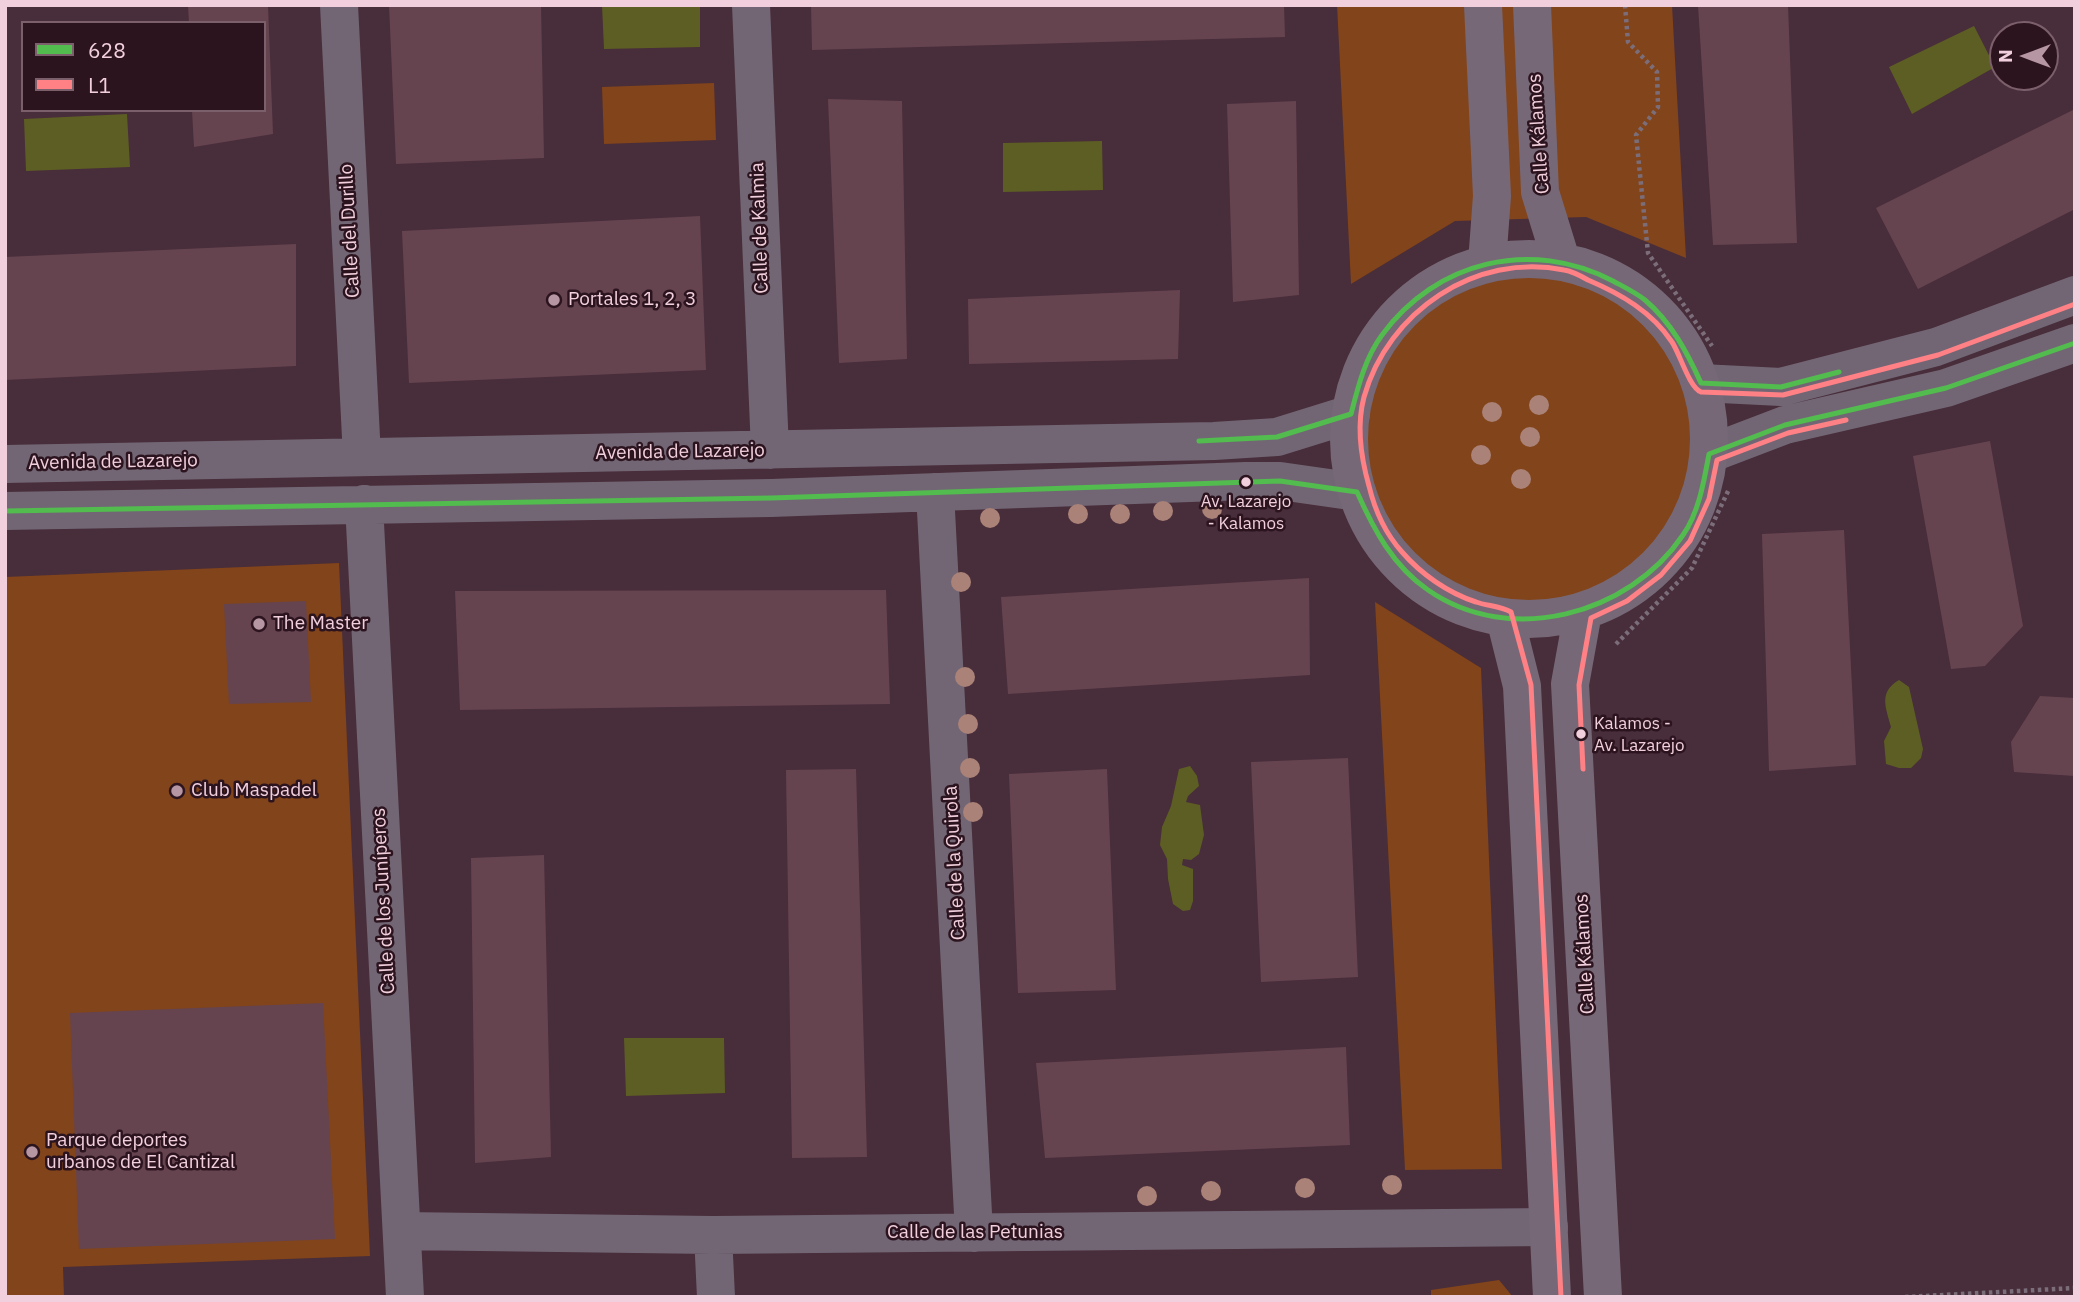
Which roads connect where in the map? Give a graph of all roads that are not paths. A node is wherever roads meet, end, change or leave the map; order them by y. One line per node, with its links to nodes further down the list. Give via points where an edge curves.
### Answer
1 (339, 5): 12 (street, Calle del Durillo)
2 (751, 5): 11 (street, Calle de Kalmia)
3 (1483, 5): 6 (main road, via 1492,196)
4 (1532, 5): 5 (main road, Calle Kálamos, via 1540,192)
5 (1561, 260): 6 (main road, via 1524,257); 9 (main road, via 1607,275 1648,302 1680,339)
6 (1487, 263): 10 (main road, via 1447,278 1396,318 1361,372)
7 (2075, 295): 9 (street, via 1936,347 1781,387)
8 (2075, 343): 14 (street, via 1946,388 1785,425)
9 (1701, 383): 14 (main road)
10 (1351, 414): 11 (street, Avenida de Lazarejo, via 1277,437 1214,441); 16 (main road, via 1350,453)
11 (769, 450): 12 (street, Avenida de Lazarejo)
12 (362, 457): 13 (street, Avenida de Lazarejo)
13 (5, 464)
14 (1722, 466): 19 (main road, via 1701,496 1683,535 1656,568 1622,594)
15 (935, 492): 16 (street, via 1246,481); 17 (street); 23 (street, Calle de la Quirola)
16 (1357, 492): 20 (main road, via 1374,530 1398,563 1429,589 1465,608)
17 (364, 504): 18 (street); 22 (street, Calle de los Juníperos)
18 (5, 511)
19 (1583, 612): 20 (main road, via 1544,620); 28 (main road, Calle Kálamos, via 1570,684)
20 (1505, 618): 21 (main road, via 1522,686)
21 (1549, 1227): 23 (street, Calle de las Petunias); 27 (main road)
22 (402, 1231): 24 (street, Calle de las Petunias); 25 (street, Calle de los Juníperos)
23 (974, 1233): 24 (street, Calle de las Petunias)
24 (713, 1235): 26 (street)
25 (405, 1297)
26 (716, 1297)
27 (1552, 1297)
28 (1603, 1297)

